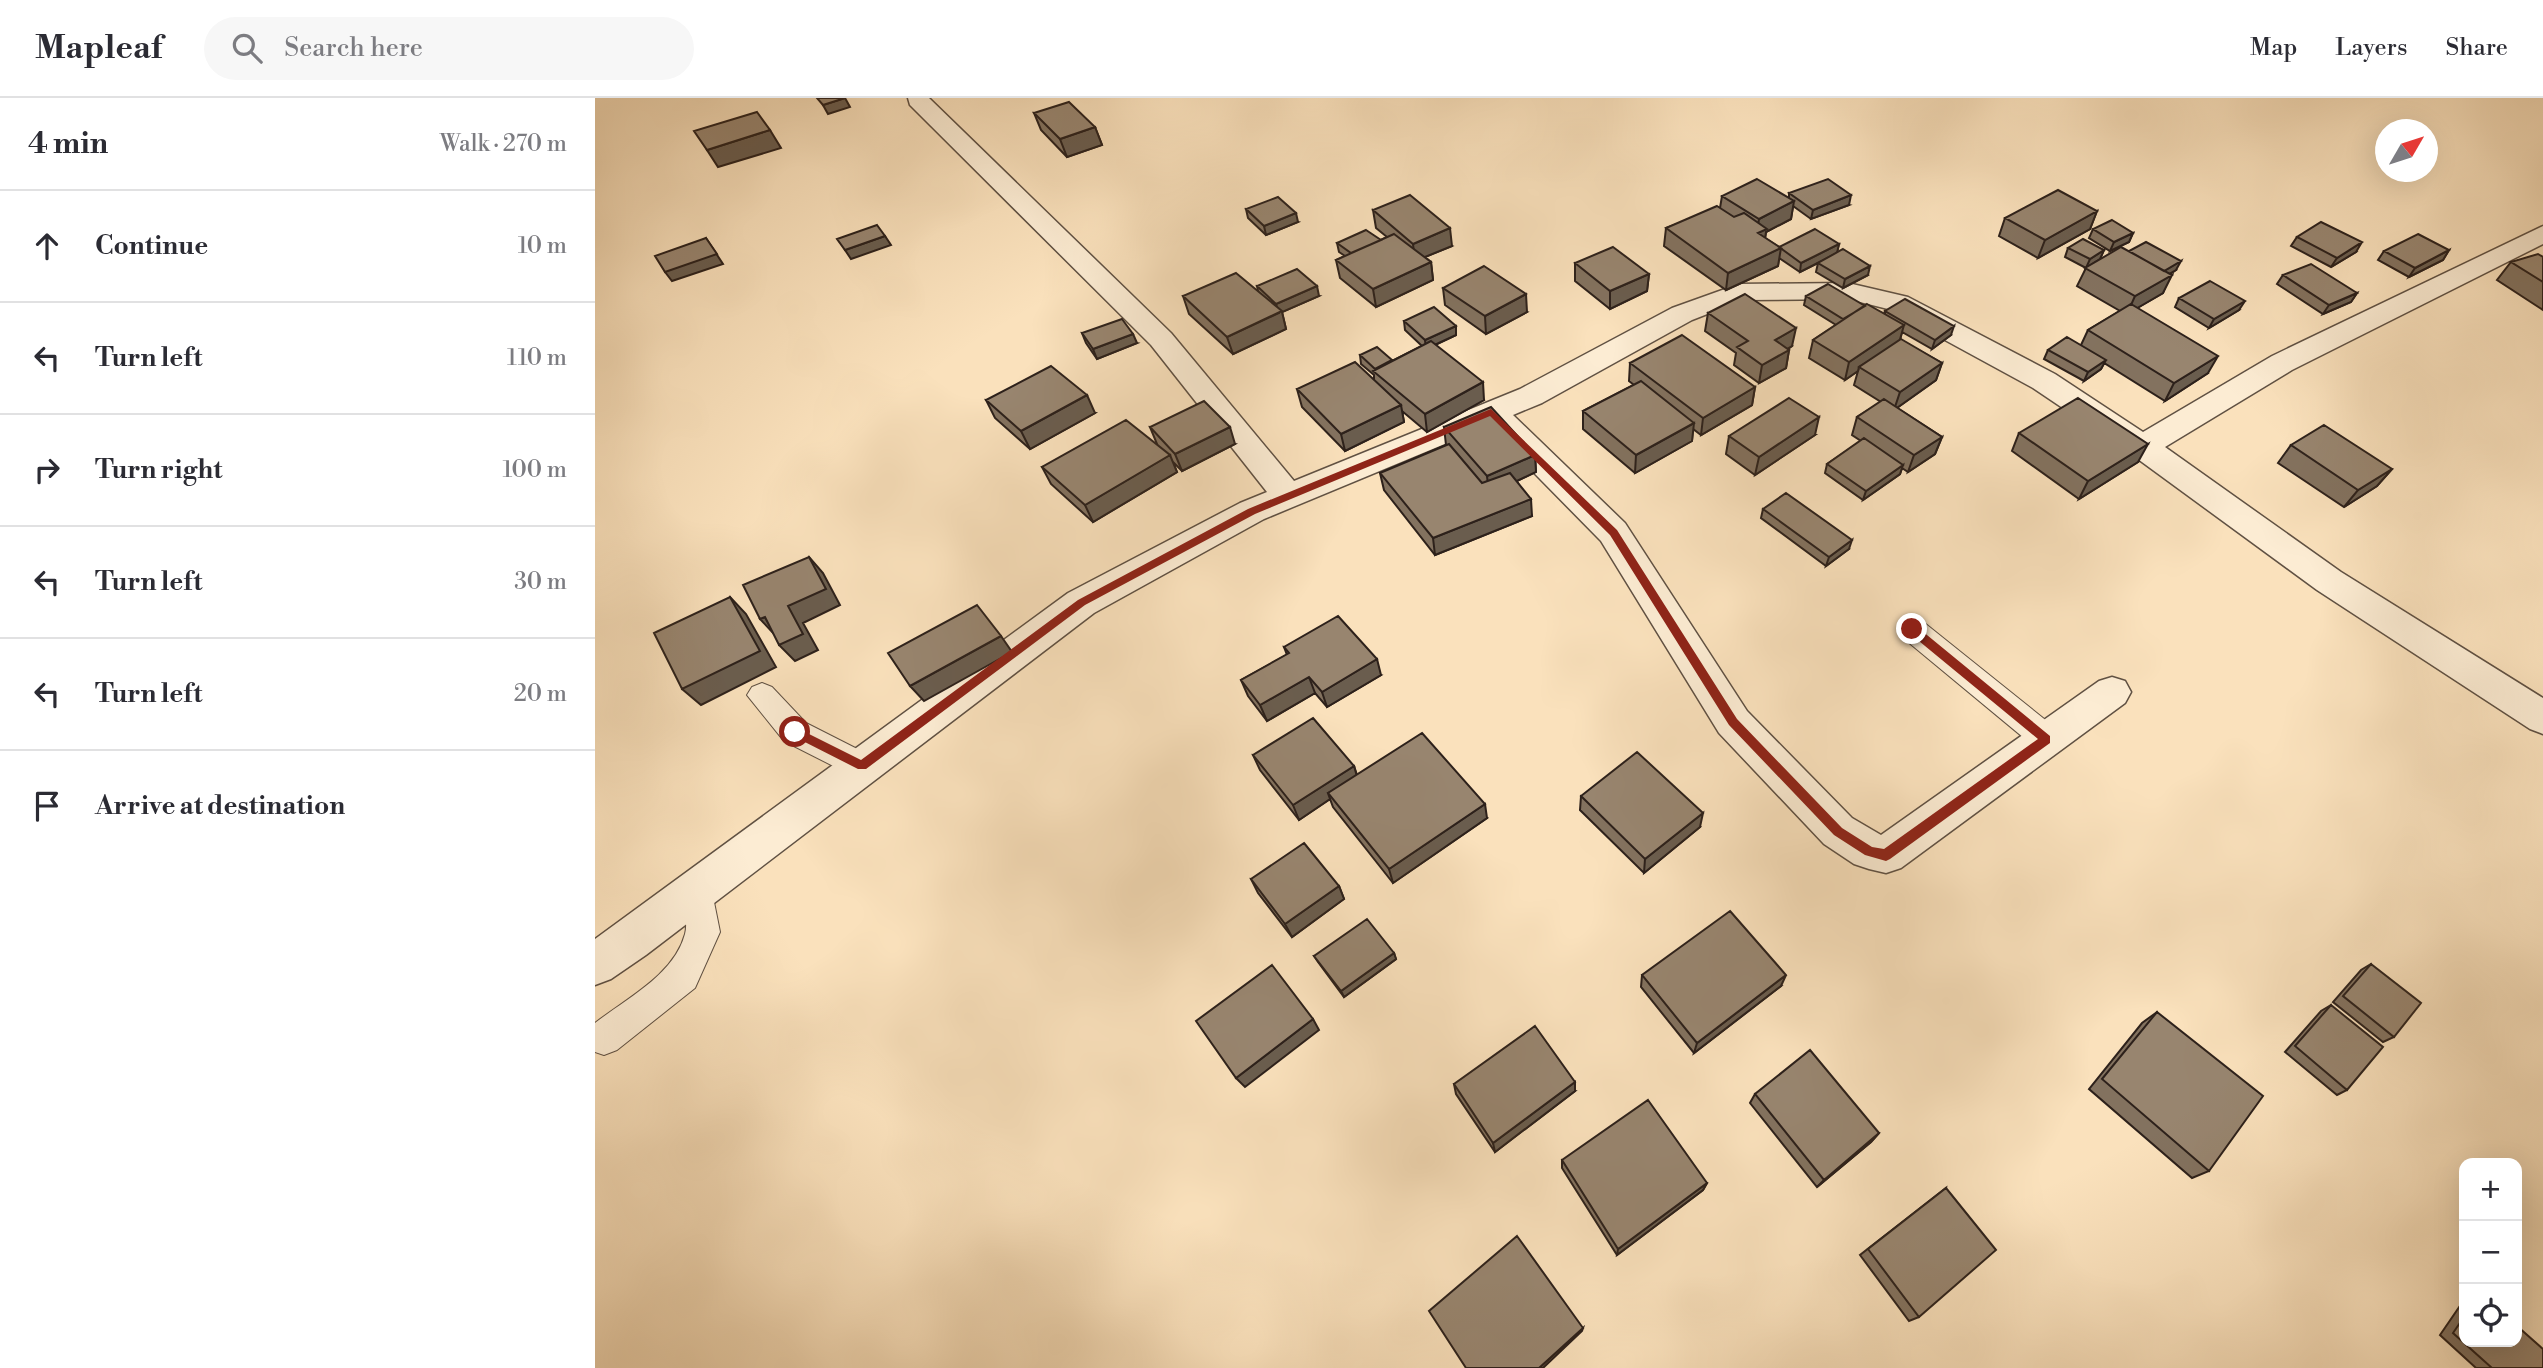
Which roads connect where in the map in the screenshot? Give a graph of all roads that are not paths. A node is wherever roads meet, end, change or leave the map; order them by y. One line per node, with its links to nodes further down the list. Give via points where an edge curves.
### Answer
1 (918, 100): 5 (street, via 1161,339)
2 (2543, 234): 4 (street, via 2282,363)
3 (1491, 412): 4 (street, via 1531,396 1682,314 1739,292 1848,291 1898,303 2044,381); 5 (street); 10 (street, via 1613,533 1733,722 1838,831 1869,851 1886,855)
4 (2142, 446): 9 (street, via 2329,581)
5 (1288, 496): 11 (street, via 1081,603)
6 (1912, 629): 10 (lane)
7 (2112, 692): 10 (street)
8 (762, 695): 11 (lane, via 795,732)
9 (2543, 718)
10 (2046, 739)
11 (862, 766): 12 (street)
12 (696, 892): 13 (street); 14 (lane, via 703,932 683,976)
13 (595, 964)
14 (604, 1038)

